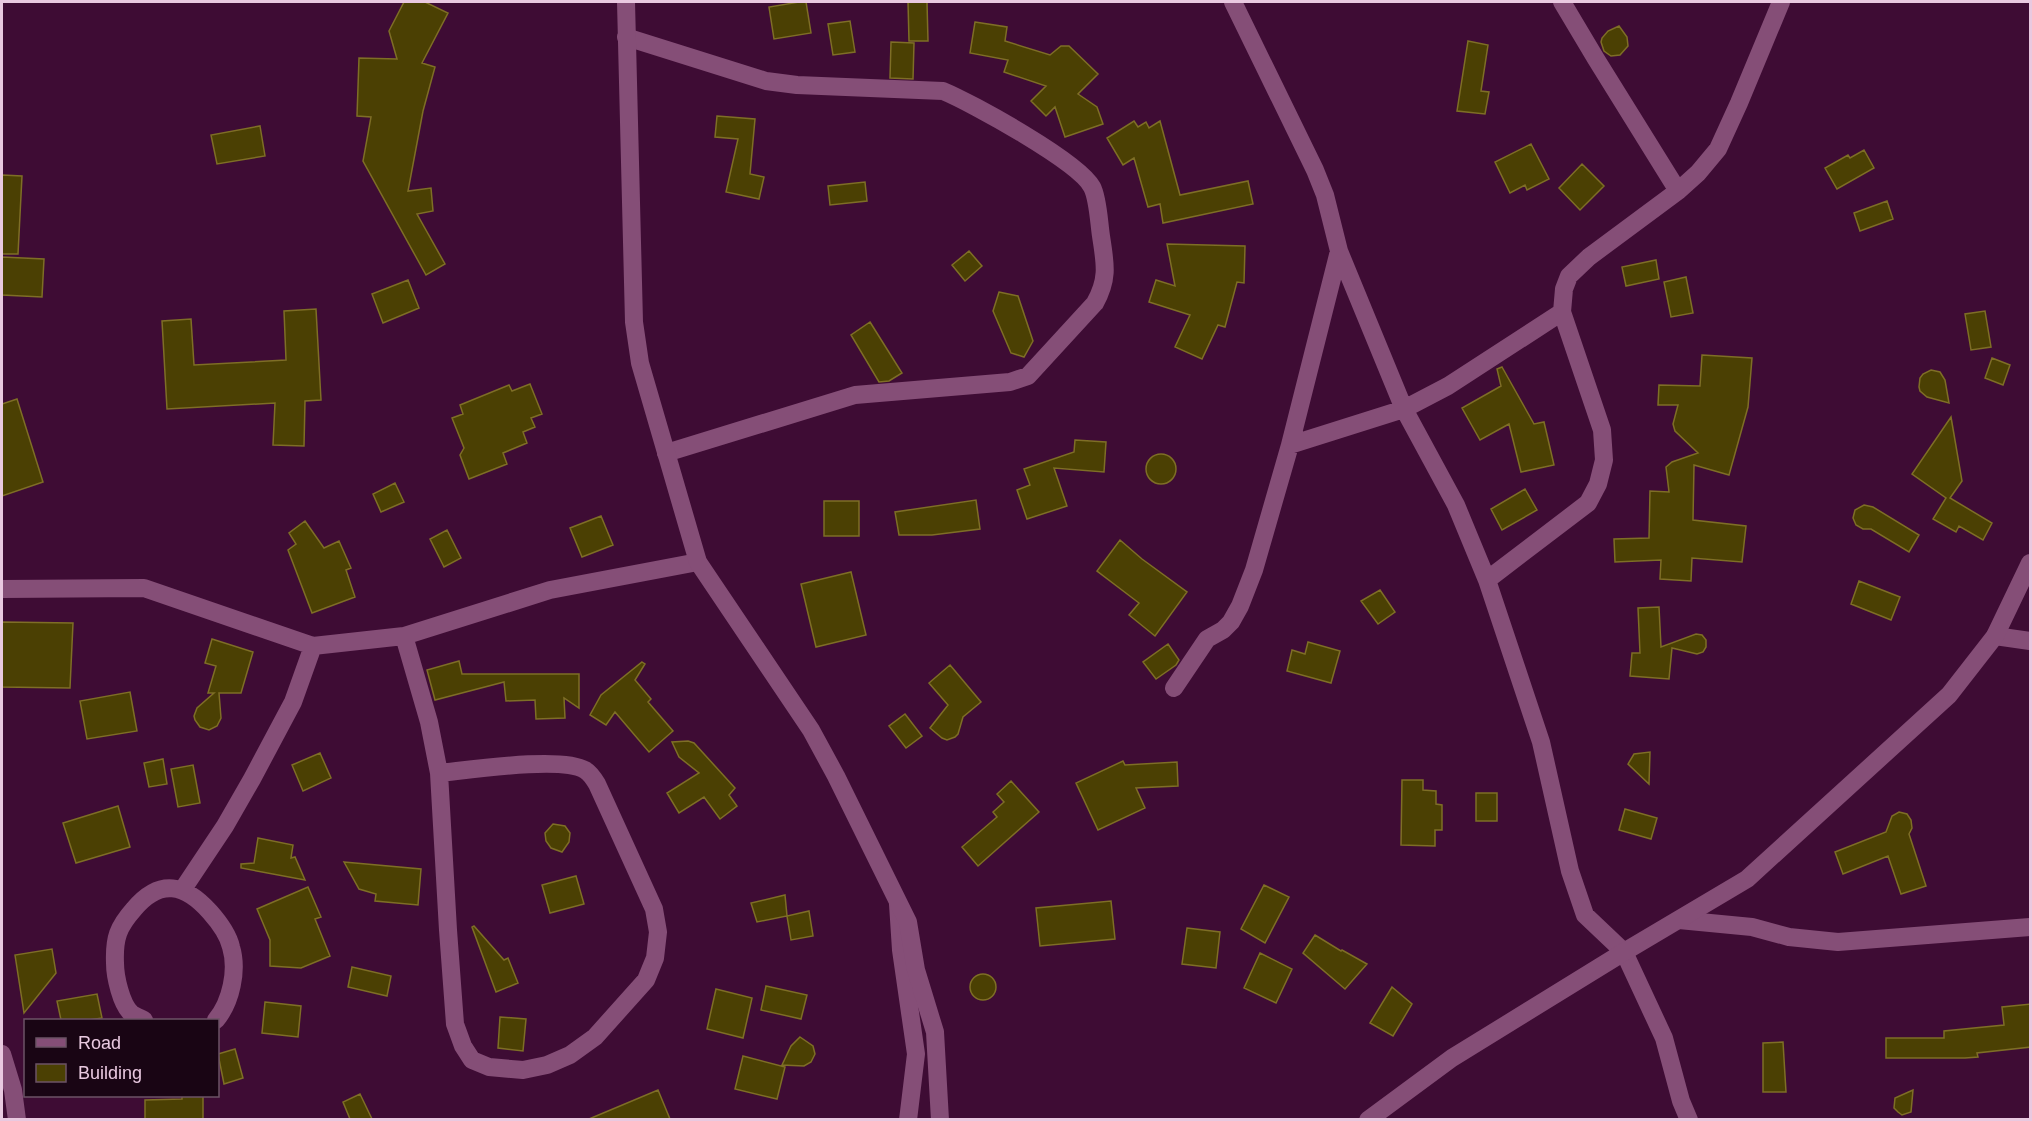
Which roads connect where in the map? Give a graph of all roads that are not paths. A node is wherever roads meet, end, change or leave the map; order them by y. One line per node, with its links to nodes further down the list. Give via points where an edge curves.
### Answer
1 (626, 2): 5 (street)
2 (1233, 2): 7 (street, via 1315,170)
3 (1562, 2): 6 (street)
4 (1781, 2): 6 (street, via 1718,149)
5 (626, 37): 11 (street, via 634,322 639,363); 11 (street, via 766,81 943,91 962,99 1082,173 1092,188 1106,268 1103,289 1095,303 1028,376 1010,382 855,395)
6 (1678, 191): 8 (street, via 1574,270 1564,289)
7 (1339, 251): 9 (street); 10 (street)
8 (1562, 312): 9 (street, via 1448,386); 14 (street, via 1602,430 1604,460 1598,484 1588,503)
9 (1404, 409): 10 (street); 14 (street, via 1456,505)
10 (1290, 446): 20 (street, via 1240,606 1223,630 1207,639)
11 (666, 453): 12 (street)
12 (698, 562): 16 (street, via 549,591); 23 (street, via 811,730)
13 (2031, 563): 17 (street)
14 (1487, 580): 26 (street, via 1541,742 1570,871 1585,915)
15 (2, 589): 19 (street, via 144,588)
16 (404, 636): 19 (street); 21 (street)
17 (1995, 636): 18 (street); 24 (street, via 1948,695 1747,879)
18 (2031, 641)
19 (313, 646): 22 (street, via 288,712 241,798)
20 (1174, 688)
21 (439, 773): 21 (street, via 544,764 570,764 586,770 597,784 654,909 658,932 656,958 646,980 595,1037 547,1065 523,1070 489,1067 472,1060 463,1046 455,1024)
22 (183, 890): 27 (street, via 154,891 121,923 114,943 120,994 130,1013); 28 (street, via 199,900 218,921 231,946 230,994)
23 (898, 902): 31 (street, via 916,1054); 32 (street, via 908,922 916,970 935,1032)
24 (1679, 920): 25 (street, via 1752,927 1789,937 1838,942); 26 (street)
25 (2031, 927)
26 (1624, 952): 33 (street, via 1452,1058); 34 (street, via 1664,1038)
27 (142, 1019)
28 (217, 1019)
29 (2, 1054): 30 (street)
30 (17, 1119)
31 (908, 1119)
32 (940, 1119)
33 (1368, 1119)
34 (1689, 1119)

